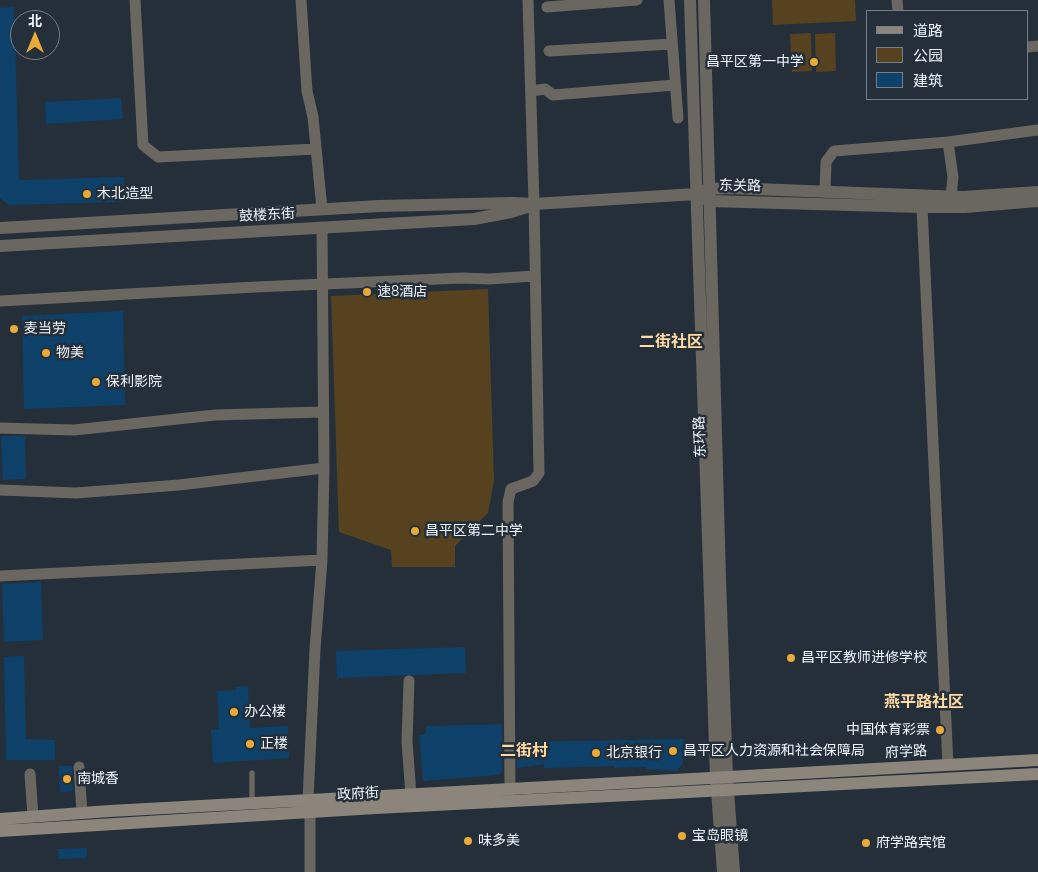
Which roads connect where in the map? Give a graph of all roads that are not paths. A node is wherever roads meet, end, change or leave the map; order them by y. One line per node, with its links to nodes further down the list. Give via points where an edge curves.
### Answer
1 (135, 0): 16 (street, via 143,145 158,157)
2 (301, 0): 16 (street, via 307,91)
3 (528, 0): 12 (street)
4 (637, 0): 8 (street)
5 (669, 0): 9 (street)
6 (690, 0): 19 (street, 东环路)
7 (704, 0): 20 (street, 东环路)
8 (547, 7)
9 (672, 44): 10 (street); 11 (street)
10 (549, 51)
11 (675, 85): 12 (street, via 553,94 545,89); 13 (street)
12 (531, 91): 23 (street)
13 (678, 118)
14 (1038, 130): 15 (street)
15 (948, 142): 17 (street, via 834,151 826,162); 21 (street, via 953,177)
16 (316, 149): 25 (street)
17 (825, 192): 20 (street, 东关路); 21 (street, 东关路)
18 (1038, 192): 21 (street, 东关路)
19 (696, 194): 20 (street, 东关路); 23 (street, 鼓楼东街); 45 (street, 东环路)
20 (708, 195): 24 (street, 东关路); 45 (street, 东环路)
21 (951, 197)
22 (1038, 201): 24 (street, 东关路)
23 (534, 204): 25 (street, 鼓楼东街); 26 (street, 鼓楼东街, via 474,219); 29 (street)
24 (922, 207): 40 (street)
25 (322, 209): 27 (street, 鼓楼东街)
26 (322, 227): 28 (street, 鼓楼东街); 30 (street)
27 (0, 228)
28 (0, 246)
29 (534, 276): 30 (street); 46 (street, via 539,473 533,481 511,489 508,502)
30 (323, 285): 31 (street); 32 (street)
31 (0, 301)
32 (322, 412): 33 (street, via 215,415 74,430); 34 (street)
33 (0, 428)
34 (324, 468): 35 (street, via 179,486 86,493); 36 (street)
35 (0, 490)
36 (322, 560): 37 (street); 50 (street)
37 (0, 576)
38 (409, 681): 48 (street)
39 (1038, 760): 40 (main road, 府学路)
40 (948, 765): 45 (main road, 府学路)
41 (79, 767): 51 (street)
42 (252, 773): 49 (lane)
43 (30, 774): 52 (street)
44 (1038, 774): 47 (main road)
45 (722, 777): 46 (main road, 政府街); 47 (street, 东环路)
46 (510, 790): 48 (main road, 政府街)
47 (723, 791): 50 (main road, 政府街); 56 (street, 东环路); 57 (street, 东环路)
48 (411, 795): 50 (main road, 政府街)
49 (252, 804): 50 (main road, 政府街); 51 (main road, 政府街)
50 (309, 806): 54 (main road, 政府街); 55 (street)
51 (82, 813): 52 (main road, 政府街)
52 (33, 816): 53 (main road, 政府街)
53 (0, 819)
54 (0, 831)
55 (310, 872)
56 (723, 872)
57 (734, 872)

